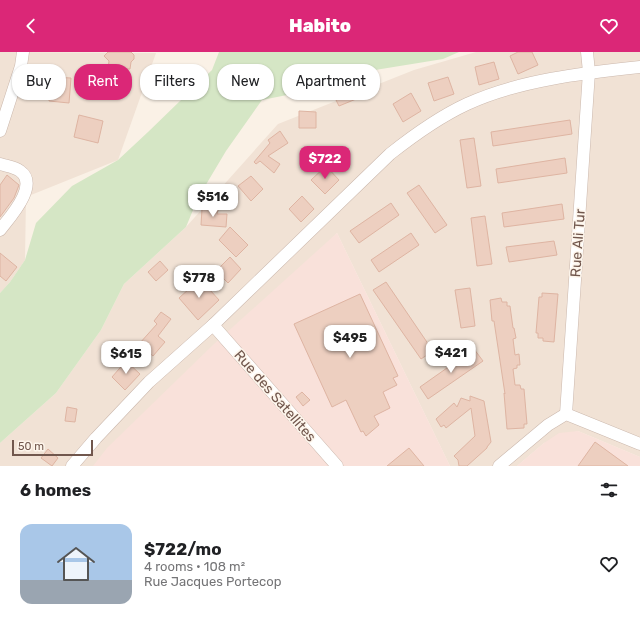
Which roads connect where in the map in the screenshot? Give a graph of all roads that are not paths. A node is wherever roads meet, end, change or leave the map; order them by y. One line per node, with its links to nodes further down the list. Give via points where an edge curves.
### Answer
1 (23, 52): 5 (street)
2 (587, 52): 4 (street, Rue Ali Tur)
3 (640, 67): 4 (street)
4 (588, 72): 8 (street, via 486,96 442,117 416,134 390,154); 9 (street, Rue Ali Tur)
5 (0, 131)
6 (0, 164): 7 (street, via 21,171 26,180 26,190)
7 (0, 230)
8 (213, 325): 11 (street, via 149,382); 12 (street, Rue des Satellites)
9 (566, 414): 10 (street); 13 (street, via 548,425)
10 (640, 444)
11 (72, 466)
12 (337, 466)
13 (500, 466)

